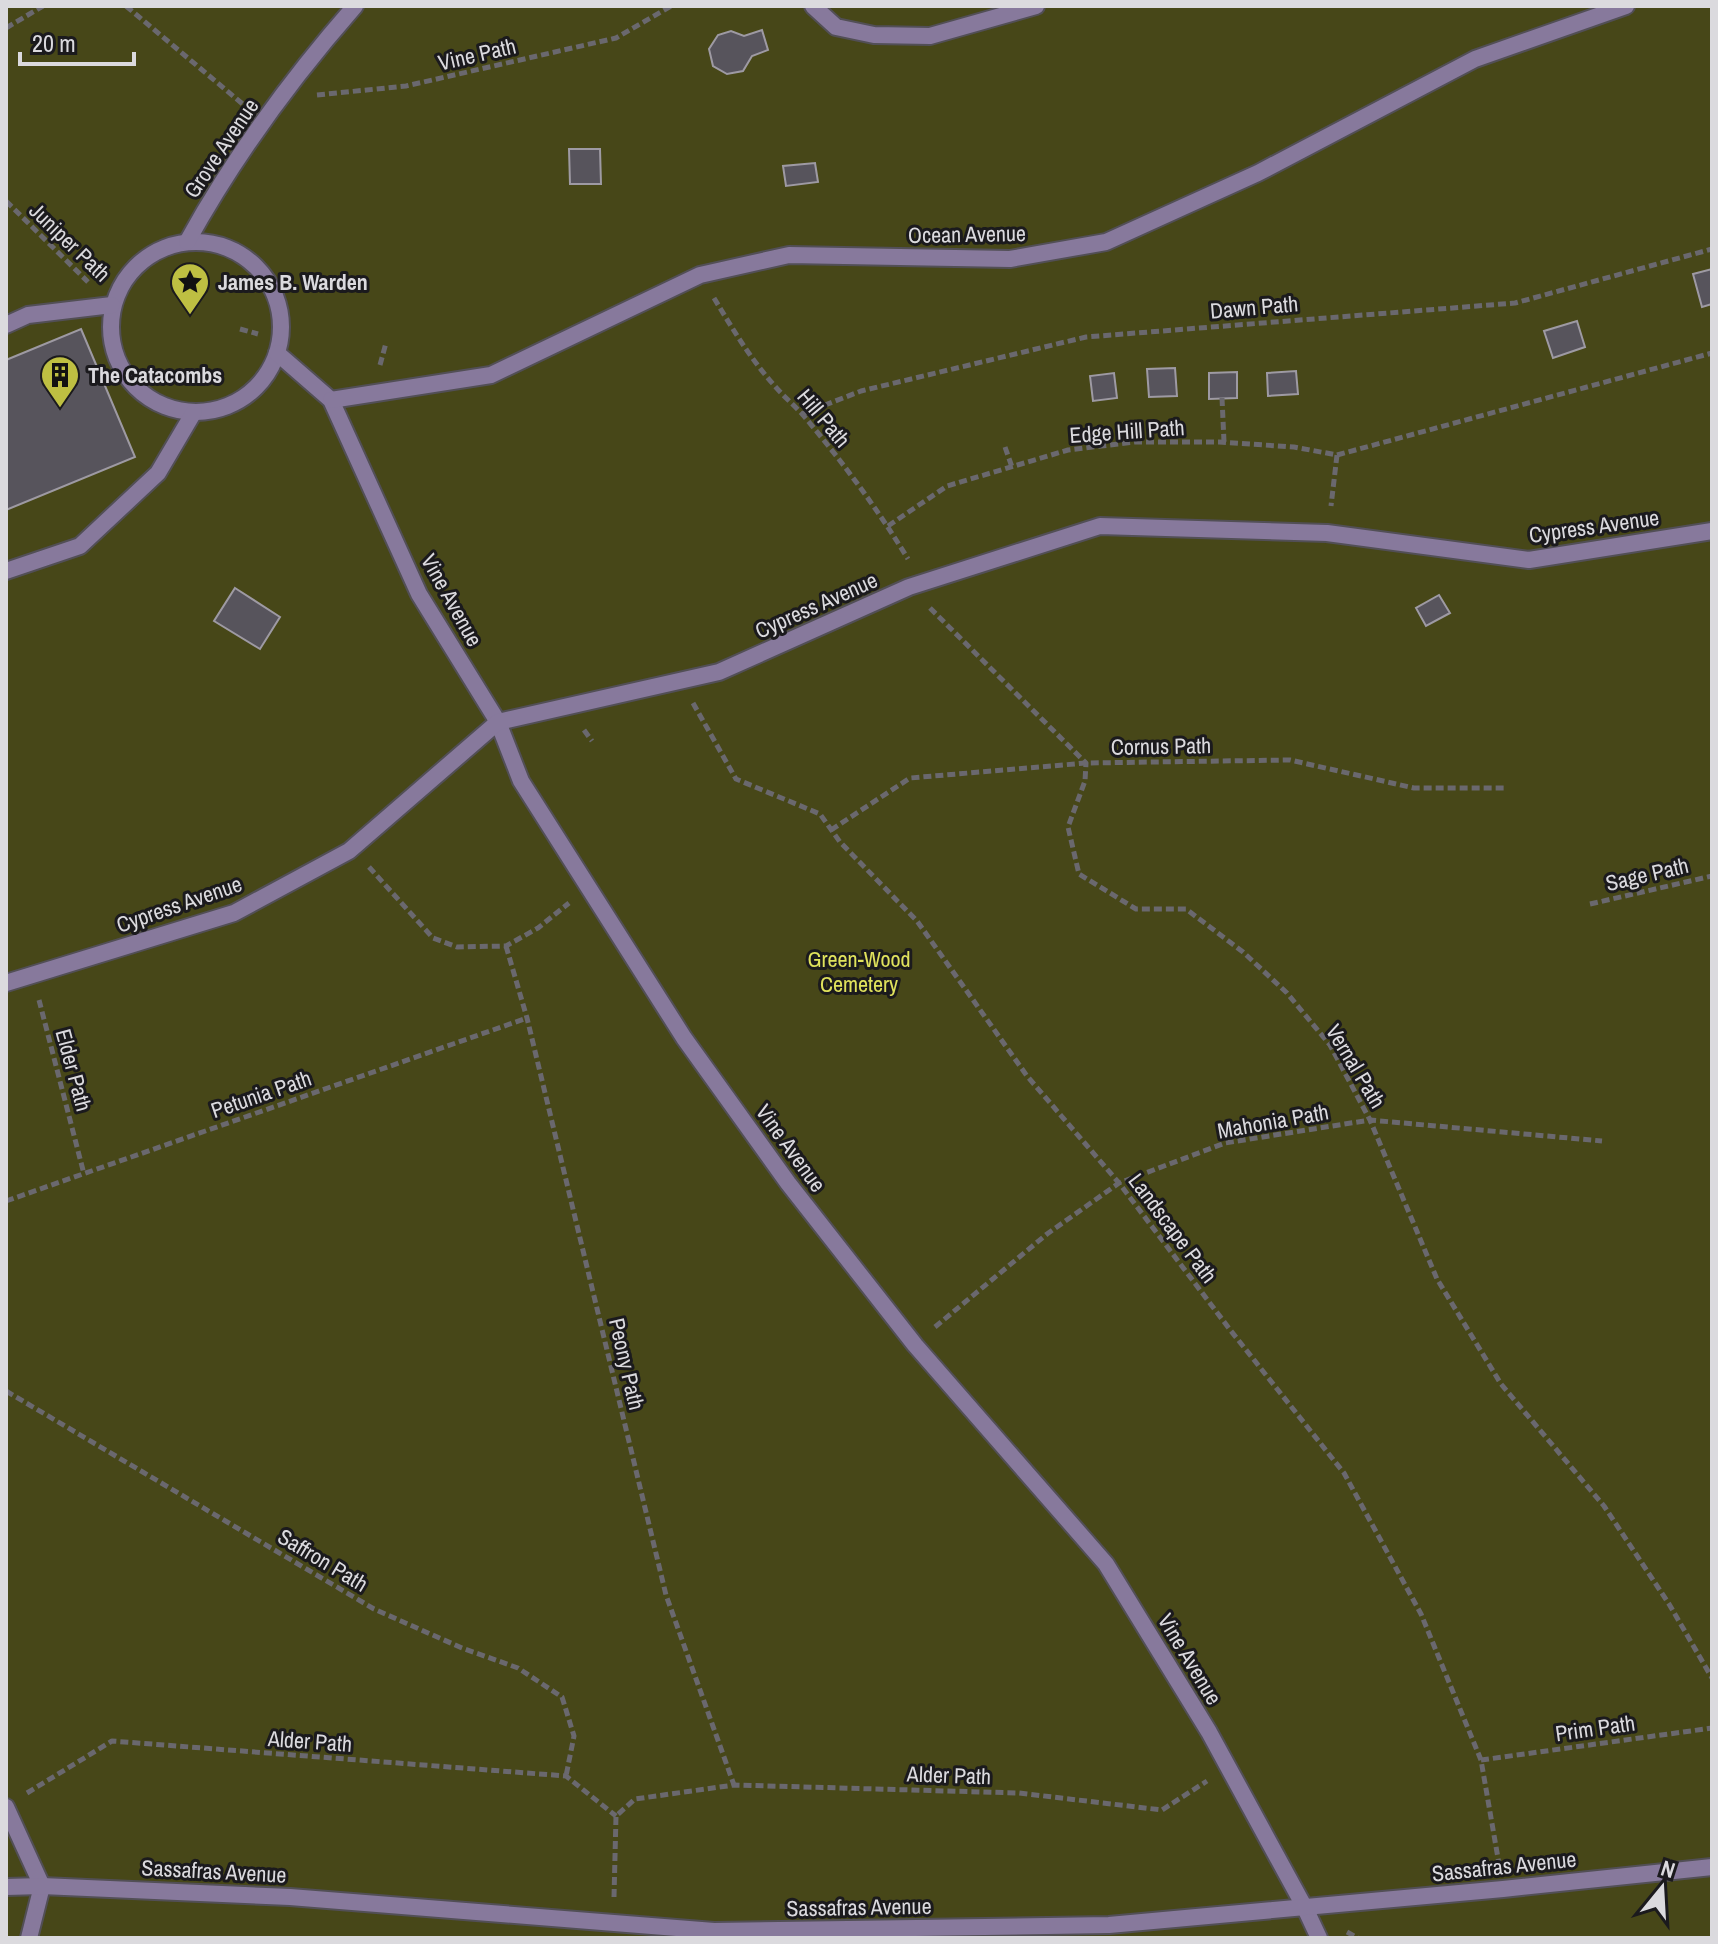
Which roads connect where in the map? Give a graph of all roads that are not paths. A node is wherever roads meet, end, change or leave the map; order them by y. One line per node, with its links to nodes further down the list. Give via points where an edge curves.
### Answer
1 (355, 6): 5 (lane, Grove Avenue, via 221,180)
2 (813, 6): 3 (lane, via 836,27 916,36)
3 (1036, 6)
4 (1626, 6): 9 (lane, Ocean Avenue, via 1475,59 1258,173 1106,242 1010,259 789,255 700,275 491,375)
5 (187, 242): 6 (lane, via 158,250 134,267); 8 (lane, via 215,243 241,254 262,273 276,298 281,325)
6 (112, 305): 7 (lane, via 28,315); 10 (lane, via 110,331 127,379 145,397)
7 (6, 325)
8 (277, 353): 9 (lane, Vine Avenue); 10 (lane, via 265,378 246,397 221,409)
9 (331, 400): 13 (lane, Vine Avenue, via 419,594)
10 (194, 412): 12 (lane, via 158,473 80,546)
11 (1712, 531): 13 (lane, Cypress Avenue, via 1529,560 1327,533 1100,526 909,587 719,672)
12 (6, 571)
13 (498, 722): 14 (lane, Cypress Avenue, via 353,849 234,913); 19 (lane, Vine Avenue, via 521,781 693,1050 788,1183 915,1345 1106,1564)
14 (6, 983)
15 (13, 1802): 17 (lane)
16 (1712, 1867): 19 (lane, Sassafras Avenue)
17 (42, 1886): 18 (lane, Sassafras Avenue); 19 (lane, Sassafras Avenue, via 290,1897 714,1931 1109,1925); 20 (lane)
18 (6, 1887)
19 (1305, 1908): 21 (lane, Vine Avenue)
20 (29, 1938)
21 (1319, 1938)

